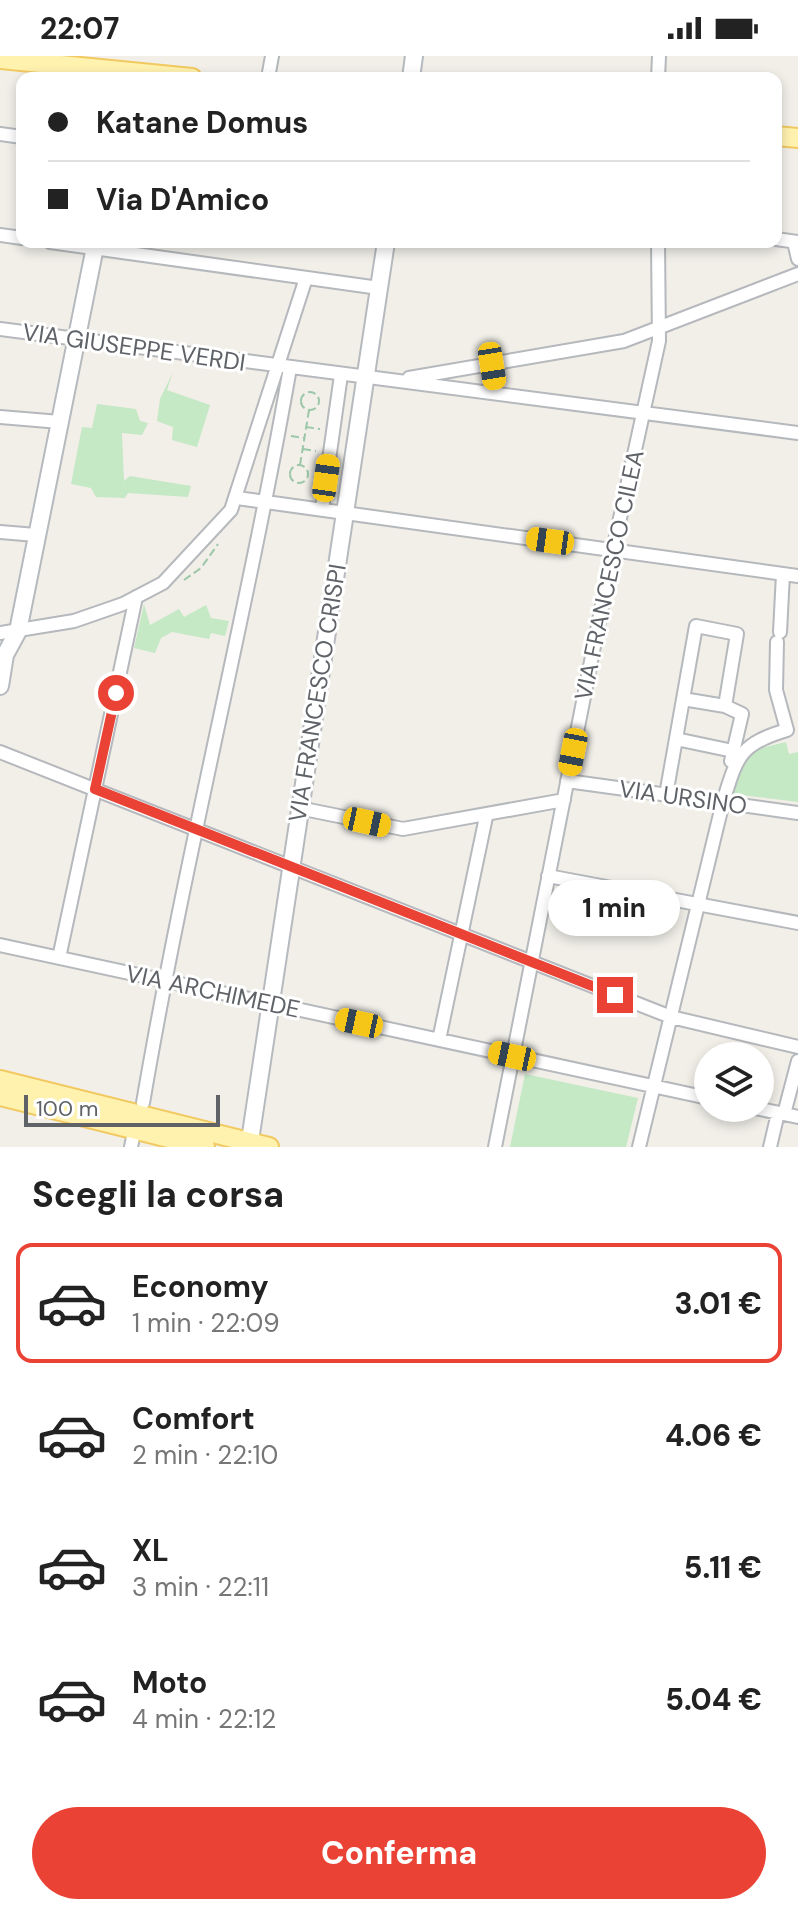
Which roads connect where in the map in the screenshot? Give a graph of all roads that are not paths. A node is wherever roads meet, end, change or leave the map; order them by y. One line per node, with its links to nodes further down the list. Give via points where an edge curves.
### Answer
1 (13, 58): 2 (main road)
2 (130, 69): 3 (main road)
3 (151, 72)
4 (796, 242): 9 (street)
5 (95, 248): 15 (main road)
6 (115, 248): 11 (street)
7 (385, 248): 12 (main road)
8 (658, 248): 14 (street, VIA FRANCESCO CILEA)
9 (798, 259)
10 (798, 274): 14 (street)
11 (306, 278): 12 (street); 16 (street)
12 (379, 288): 19 (main road)
13 (0, 329): 15 (street, VIA GIUSEPPE VERDI)
14 (658, 330): 17 (street); 21 (street, VIA FRANCESCO CILEA)
15 (76, 339): 16 (street, VIA GIUSEPPE VERDI); 23 (main road)
16 (279, 364): 18 (street, VIA GIUSEPPE VERDI); 24 (street); 26 (street)
17 (492, 366): 19 (street); 20 (street)
18 (341, 375): 19 (street, VIA GIUSEPPE VERDI); 29 (street)
19 (370, 376): 20 (street); 30 (main road, VIA FRANCESCO CRISPI)
20 (496, 391): 21 (street)
21 (643, 411): 25 (street); 33 (street, VIA FRANCESCO CILEA)
22 (0, 417): 23 (street)
23 (60, 422): 32 (main road)
24 (257, 431): 26 (street); 27 (street)
25 (798, 433)
26 (282, 436): 28 (street)
27 (234, 504): 28 (street); 36 (street, via 176,573)
28 (266, 508): 29 (street); 54 (street)
29 (322, 509): 30 (street)
30 (344, 519): 33 (street); 51 (main road, VIA FRANCESCO CRISPI)
31 (0, 532): 32 (street)
32 (36, 535): 37 (main road)
33 (613, 550): 34 (street); 46 (street, VIA FRANCESCO CILEA)
34 (783, 574): 35 (street); 49 (street, via 776,690 787,730 742,749)
35 (798, 576)
36 (136, 597): 37 (street, via 74,621); 47 (street)
37 (18, 631): 38 (street); 39 (main road)
38 (0, 633)
39 (2, 654): 40 (main road)
40 (0, 686)
41 (683, 699): 42 (street); 42 (street, via 696,626 737,634); 43 (street)
42 (725, 706): 44 (street, via 742,714)
43 (676, 739): 44 (street); 48 (street)
44 (733, 751): 49 (street)
45 (0, 752): 47 (street)
46 (567, 781): 48 (street, VIA URSINO); 50 (street, VIA FRANCESCO CILEA)
47 (95, 789): 54 (street); 61 (street)
48 (666, 795): 49 (street, VIA URSINO)
49 (724, 797): 52 (street, VIA URSINO); 57 (street)
50 (564, 800): 53 (street); 56 (street, VIA FRANCESCO CILEA)
51 (299, 808): 53 (street, via 403,829); 55 (main road, VIA FRANCESCO CRISPI)
52 (798, 813)
53 (486, 817): 59 (street)
54 (194, 829): 55 (street); 63 (street)
55 (291, 867): 59 (street); 64 (main road, VIA FRANCESCO CRISPI)
56 (548, 876): 57 (street); 62 (street, VIA FRANCESCO CILEA)
57 (698, 905): 58 (street); 65 (street)
58 (798, 923)
59 (461, 934): 62 (street); 66 (street)
60 (0, 945): 61 (street, VIA ARCHIMEDE)
61 (59, 958): 63 (street, VIA ARCHIMEDE)
62 (531, 962): 65 (street); 68 (street, VIA FRANCESCO CILEA)
63 (164, 980): 64 (street, VIA ARCHIMEDE); 77 (street)
64 (272, 1004): 66 (street, VIA ARCHIMEDE); 78 (main road, VIA FRANCESCO CRISPI)
65 (671, 1017): 67 (street); 71 (street)
66 (439, 1040): 68 (street, VIA ARCHIMEDE)
67 (798, 1047)
68 (512, 1056): 71 (street, VIA ARCHIMEDE); 81 (street, VIA FRANCESCO CILEA)
69 (798, 1061): 75 (street)
70 (0, 1080): 77 (main road)
71 (654, 1086): 72 (street, VIA ARCHIMEDE); 82 (street)
72 (694, 1095)
73 (0, 1096): 77 (main road)
74 (774, 1112): 75 (street)
75 (781, 1114): 76 (street); 83 (street)
76 (798, 1117)
77 (136, 1124): 78 (main road); 79 (main road)
78 (249, 1144): 80 (main road)
79 (205, 1147)
80 (269, 1147)
81 (495, 1147)
82 (639, 1147)
83 (770, 1147)

